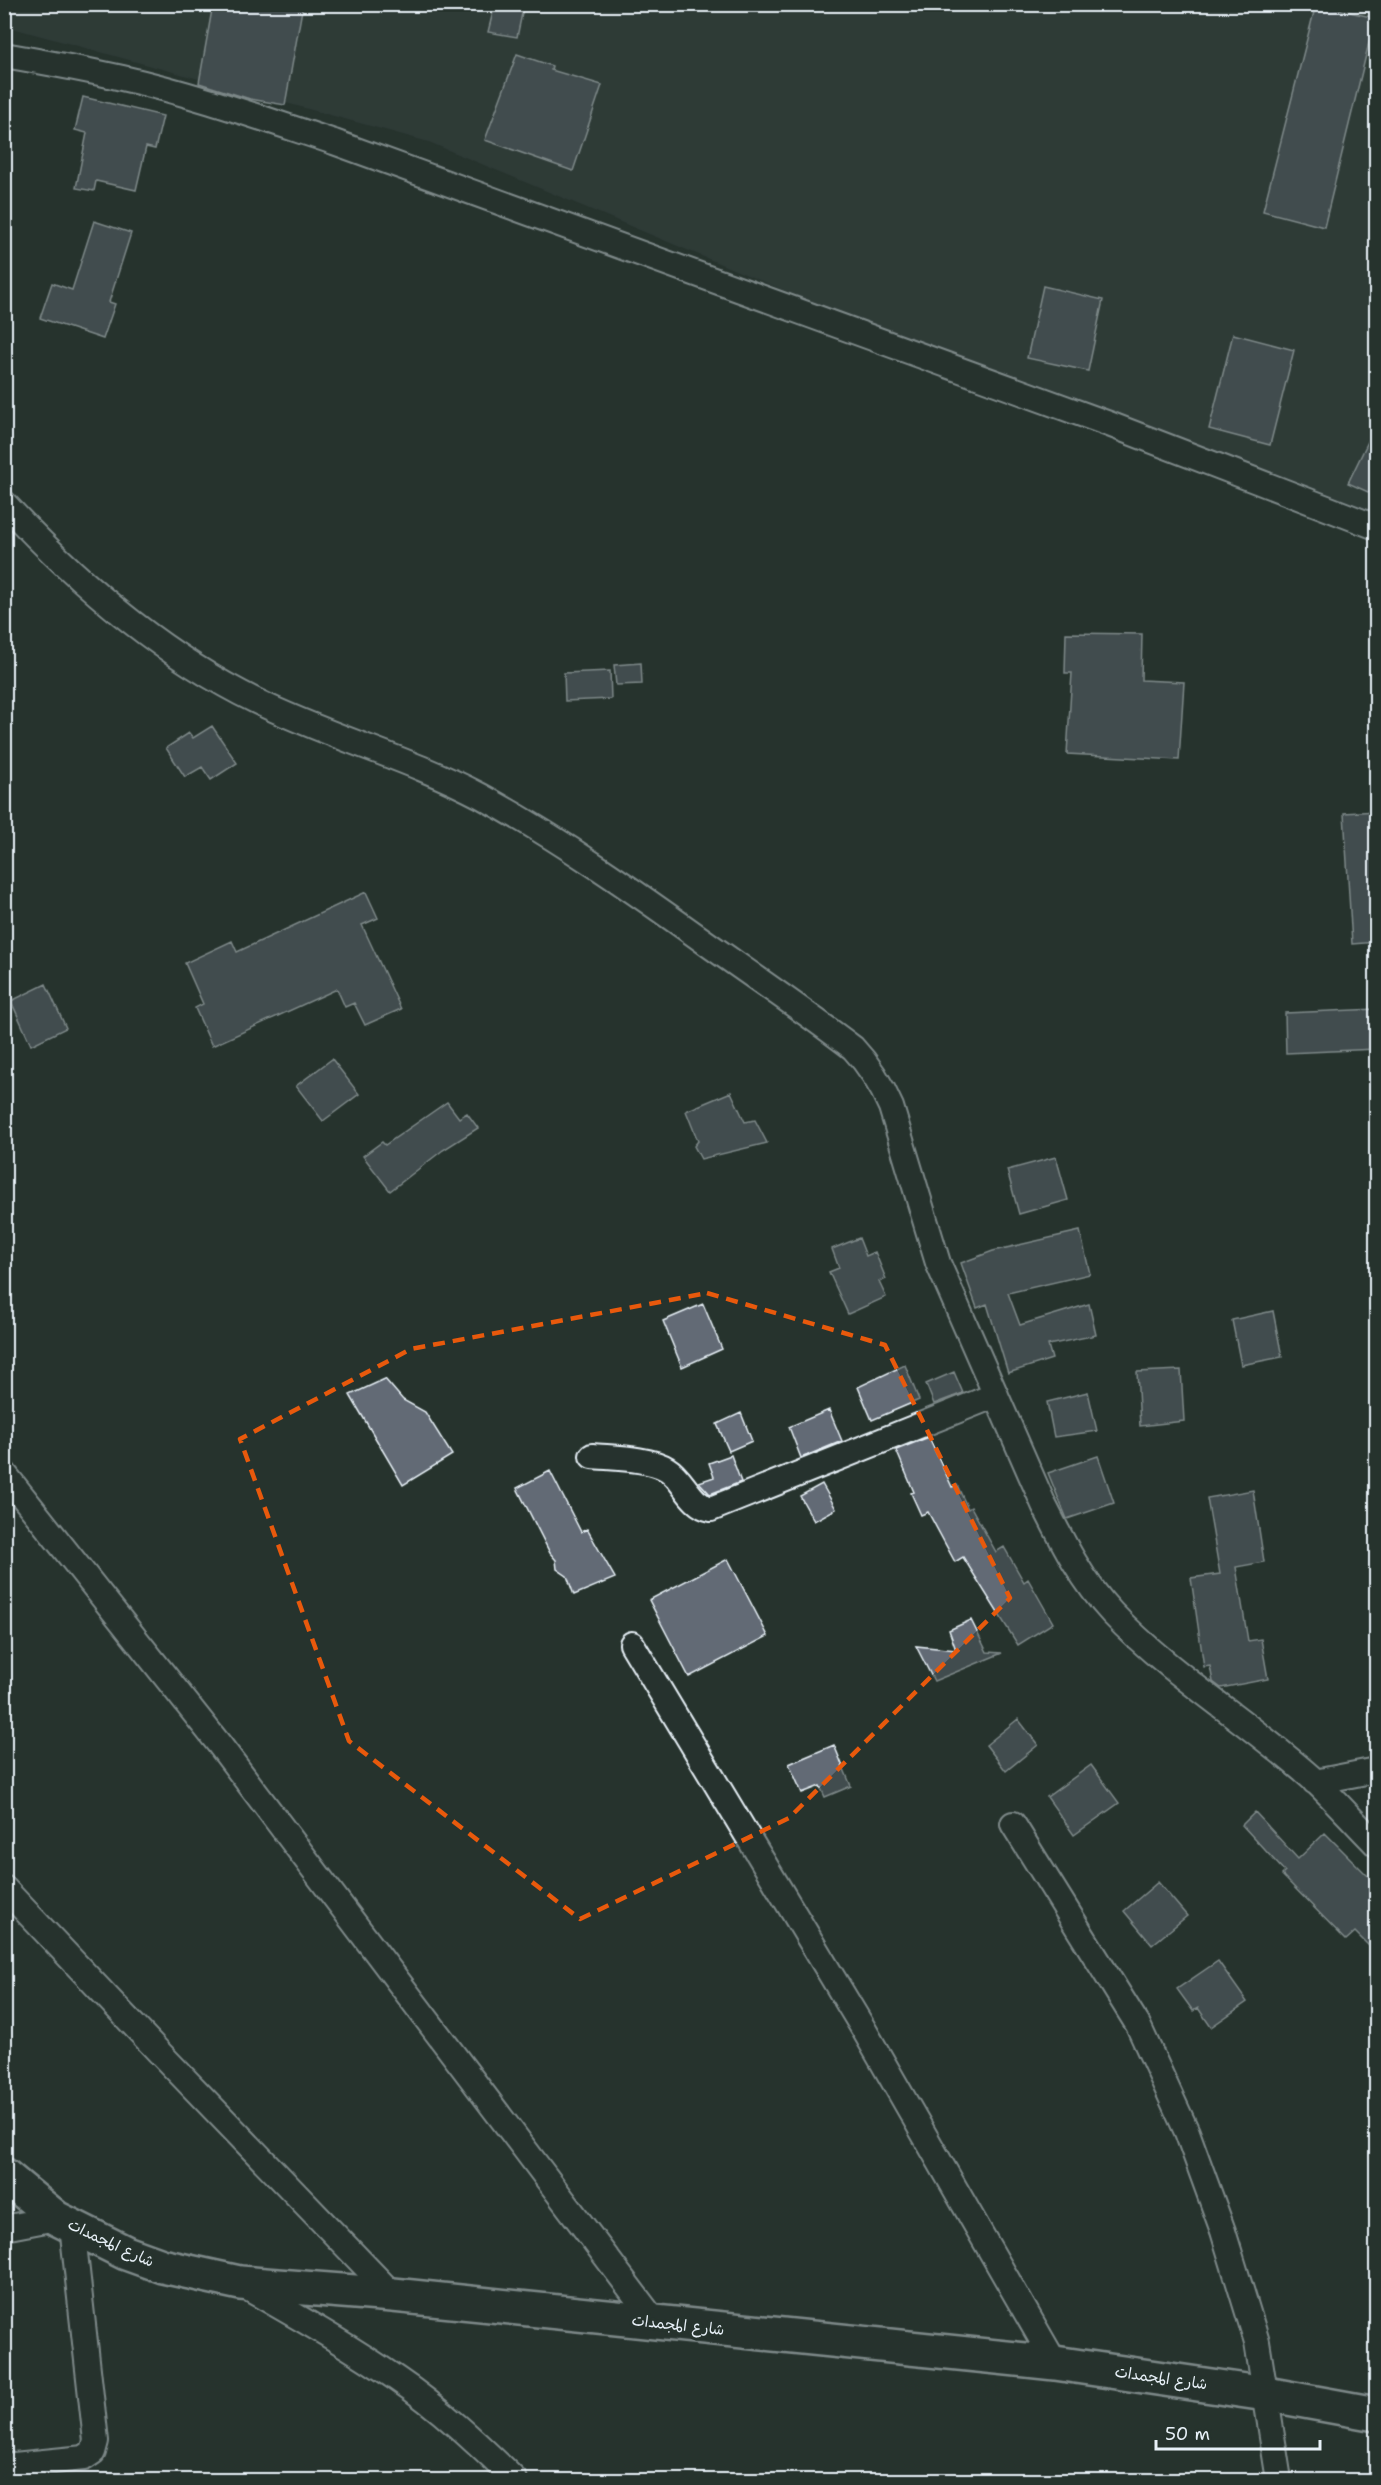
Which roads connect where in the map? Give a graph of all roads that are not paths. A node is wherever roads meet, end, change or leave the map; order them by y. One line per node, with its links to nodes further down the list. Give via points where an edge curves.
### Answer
1 (4, 55): 3 (street, via 146,84 324,139 1109,424)
2 (4, 503): 4 (street, via 95,591 204,673 258,702 505,809 642,897 853,1048 870,1066 891,1107 938,1263)
3 (1377, 527)
4 (996, 1395): 5 (street, via 711,1509 699,1504 666,1468); 9 (street, via 1063,1544 1112,1612 1174,1669)
5 (592, 1456)
6 (4, 1473): 18 (street, via 248,1781)
7 (632, 1644): 19 (street, via 863,2028)
8 (1377, 1770): 9 (street)
9 (1316, 1782): 11 (street)
10 (1013, 1824): 20 (street, via 1138,2025 1164,2077 1244,2296)
11 (1377, 1844)
12 (4, 1888): 17 (street)
13 (4, 2175): 14 (main road, شارع المجمدات)
14 (64, 2222): 15 (street); 16 (main road, شارع المجمدات, via 162,2266); 22 (street, via 96,2441 93,2452 84,2458)
15 (4, 2228)
16 (240, 2283): 17 (main road, شارع المجمدات); 23 (street, via 398,2379 468,2435)
17 (393, 2295): 18 (main road, شارع المجمدات)
18 (656, 2323): 19 (main road, شارع المجمدات)
19 (1055, 2363): 20 (main road, شارع المجمدات)
20 (1266, 2394): 21 (main road, شارع المجمدات); 24 (street)
21 (1377, 2414)
22 (4, 2466)
23 (515, 2481)
24 (1280, 2481)

